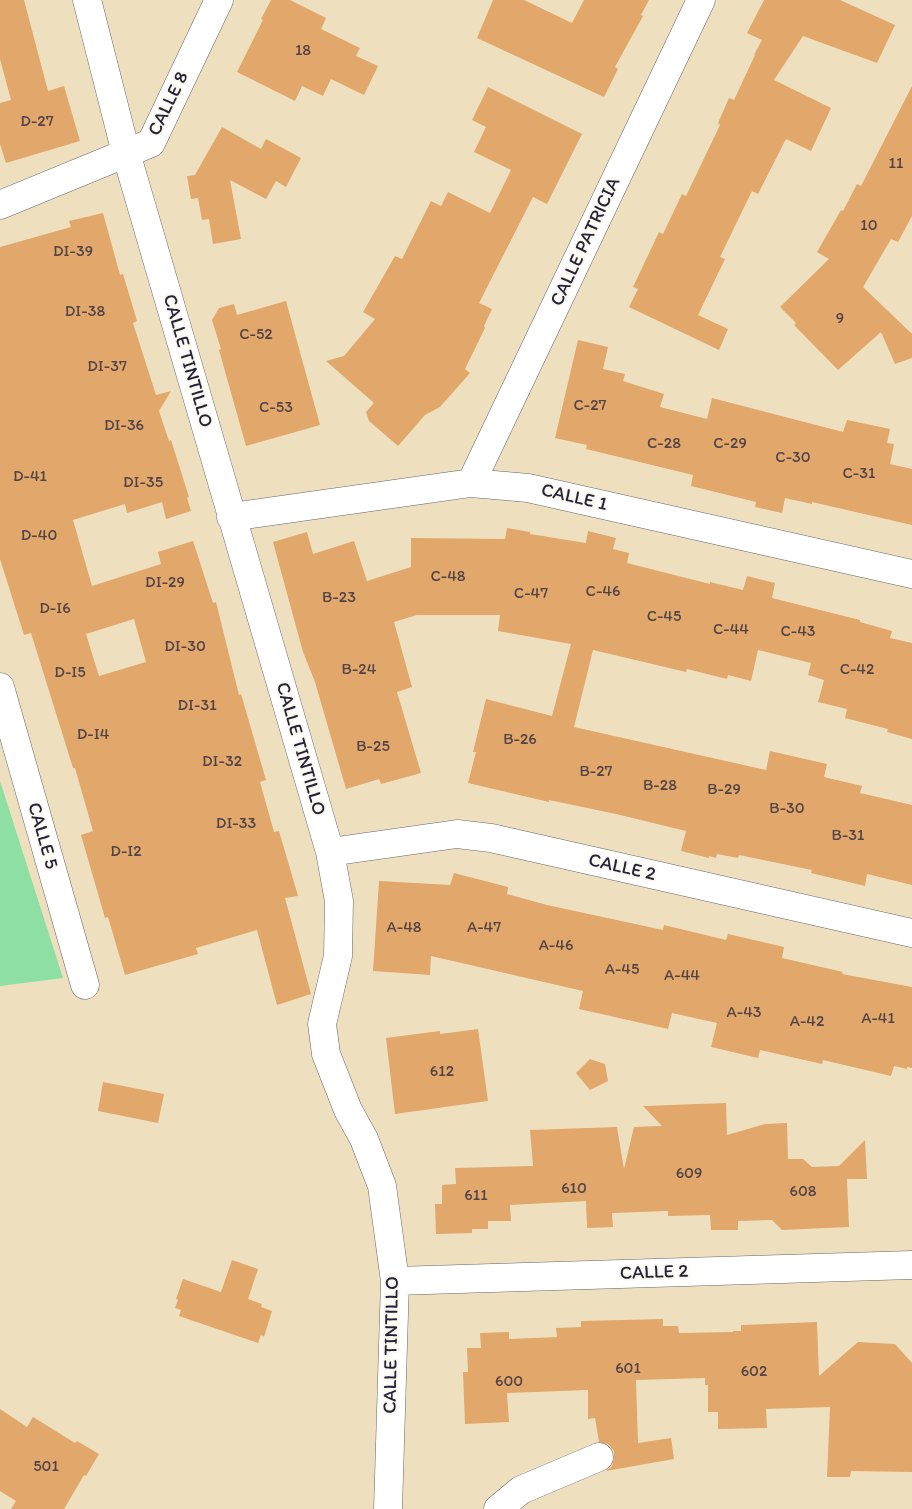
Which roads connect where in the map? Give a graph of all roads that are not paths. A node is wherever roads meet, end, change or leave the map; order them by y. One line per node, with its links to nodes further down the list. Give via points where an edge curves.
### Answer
1 (87, 0): 4 (street, CALLE TINTILLO)
2 (219, 0): 4 (street, CALLE 8, via 151,143)
3 (701, 0): 6 (street, CALLE PATRICIA)
4 (126, 153): 5 (street, CALLE 8); 7 (street, CALLE TINTILLO)
5 (0, 205)
6 (471, 483): 7 (street, CALLE 1); 8 (street, CALLE 1, via 528,488)
7 (232, 517): 10 (street, CALLE TINTILLO)
8 (912, 574)
9 (0, 688): 12 (street, CALLE 5)
10 (330, 852): 11 (street, CALLE 2, via 457,834 491,838); 14 (street, CALLE TINTILLO, via 339,901 338,956 322,1024 326,1054 382,1186)
11 (912, 933)
12 (85, 985)
13 (912, 1265): 14 (street, CALLE 2)
14 (396, 1282): 16 (street, CALLE TINTILLO)
15 (599, 1457): 17 (street, via 522,1490)
16 (386, 1506)
17 (498, 1509)

